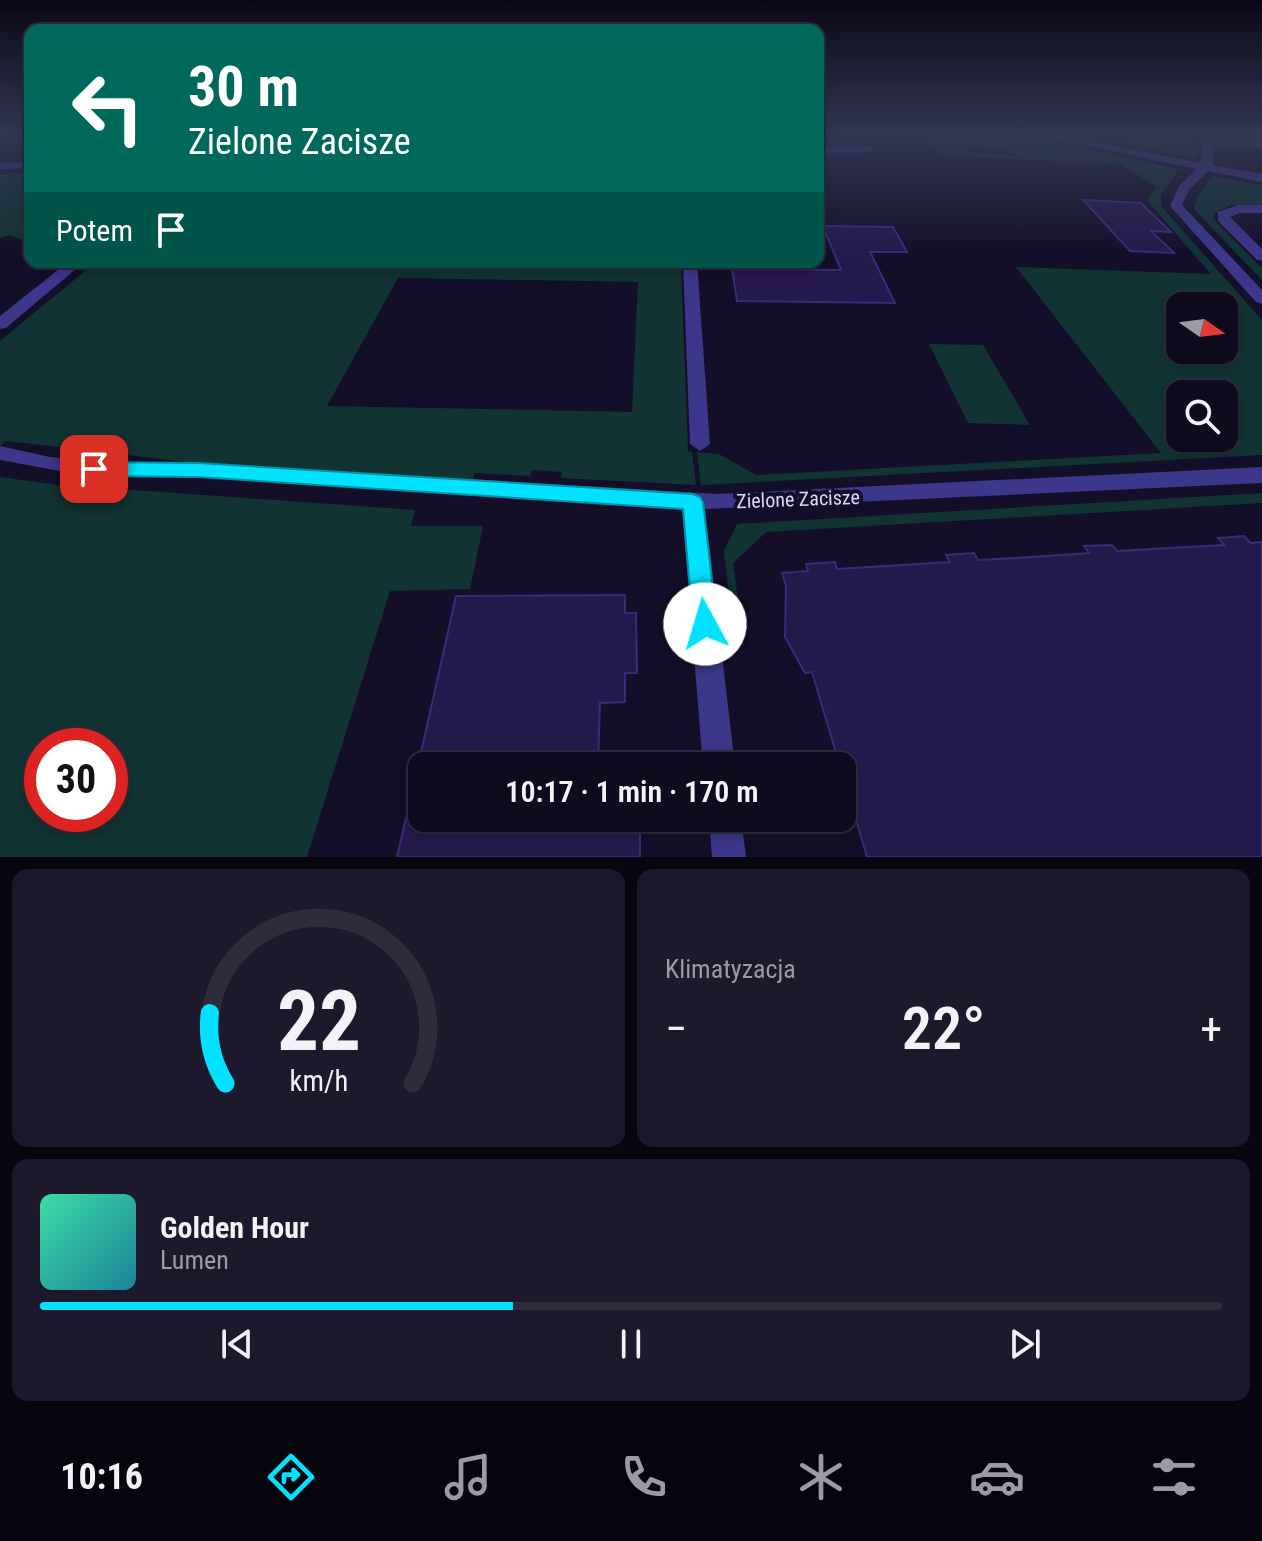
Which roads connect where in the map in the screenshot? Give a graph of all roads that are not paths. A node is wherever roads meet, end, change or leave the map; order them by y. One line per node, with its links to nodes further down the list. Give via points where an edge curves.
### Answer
1 (1189, 174): 3 (street)
2 (1197, 174): 3 (street)
3 (1193, 177): 8 (street, via 1177,200 1178,208)
4 (1262, 209): 5 (street, via 1223,215)
5 (1262, 257)
6 (70, 268): 9 (street)
7 (690, 268): 10 (street)
8 (1262, 299)
9 (0, 324)
10 (700, 444)
11 (0, 453): 12 (street, Zielone Zacisze)
12 (94, 469): 14 (street); 15 (street, Zielone Zacisze, via 214,471)
13 (1262, 475): 15 (street, Zielone Zacisze)
14 (76, 488)
15 (693, 502): 16 (street)
16 (718, 752)
17 (726, 832): 18 (street)
18 (729, 857)

